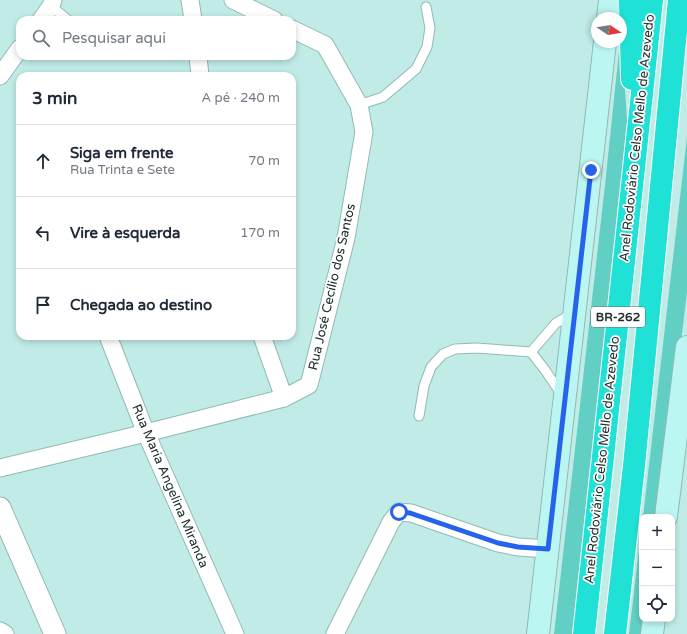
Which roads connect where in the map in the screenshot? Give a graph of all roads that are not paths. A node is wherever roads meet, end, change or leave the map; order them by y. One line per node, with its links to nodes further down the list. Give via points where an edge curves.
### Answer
1 (190, 0): 12 (street)
2 (233, 0): 13 (street)
3 (610, 0): 9 (main road)
4 (630, 0): 21 (highway)
5 (652, 0): 21 (highway, Anel Rodoviário Celso Mello de Azevedo / BR-262)
6 (679, 0): 43 (highway, Anel Rodoviário Celso Mello de Azevedo / BR-262)
7 (52, 3): 10 (street); 11 (lane)
8 (426, 7): 20 (lane, via 430,28 427,47 416,69 383,97)
9 (609, 12)
10 (44, 16)
11 (64, 16)
12 (192, 16)
13 (266, 16)
14 (296, 31): 20 (street, Rua José Cecílio dos Santos, via 325,45)
15 (604, 48): 22 (main road)
16 (16, 54): 19 (street)
17 (198, 60): 18 (street)
18 (200, 72)
19 (0, 76)
20 (359, 105): 27 (street, Rua José Cecílio dos Santos, via 364,132 346,238 309,385)
21 (634, 167): 42 (highway, Anel Rodoviário Celso Mello de Azevedo / BR-262)
22 (575, 313): 26 (lane, via 556,323); 28 (main road)
23 (110, 340): 30 (street, Rua Maria Angelina Miranda)
24 (263, 340): 27 (street)
25 (687, 347): 33 (main road)
26 (531, 352): 28 (lane); 29 (lane, via 477,348 455,349 443,354 431,366 424,386)
27 (284, 398): 30 (street)
28 (565, 400): 34 (main road)
29 (419, 416)
30 (146, 433): 31 (street); 39 (street, Rua Maria Angelina Miranda)
31 (0, 468)
32 (0, 508): 38 (street)
33 (666, 514)
34 (548, 549): 40 (street, via 498,543 410,513 399,512 391,522); 41 (main road)
35 (654, 622): 44 (main road)
36 (0, 631): 37 (street)
37 (6, 634)
38 (55, 634)
39 (235, 634)
40 (335, 634)
41 (538, 634)
42 (584, 634)
43 (615, 634)
44 (652, 634)

